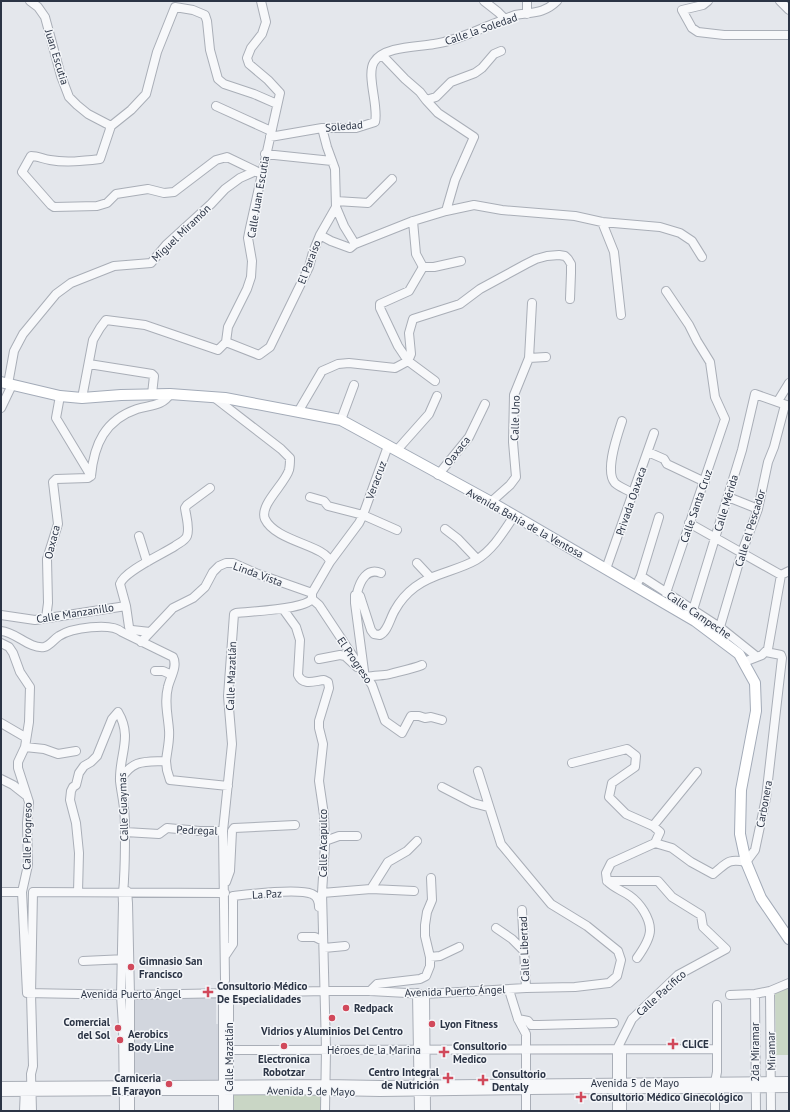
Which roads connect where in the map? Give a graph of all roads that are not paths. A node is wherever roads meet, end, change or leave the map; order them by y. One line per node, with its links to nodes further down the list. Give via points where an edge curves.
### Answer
1 (30, 1): 17 (street, Juan Escutia, via 45,17 61,76 70,97 88,114)
2 (261, 1): 15 (street, Calle Juan Escutia, via 266,22 262,34 247,58 249,64 280,93)
3 (484, 1): 10 (street)
4 (527, 1): 9 (street)
5 (557, 1): 9 (street, Calle la Soledad, via 546,10)
6 (708, 1): 11 (street, via 703,5 682,10 692,28 698,32 724,35)
7 (780, 1): 8 (street)
8 (789, 10)
9 (527, 14): 10 (street, Calle la Soledad)
10 (505, 19): 13 (street, Calle la Soledad, via 446,42 390,51)
11 (789, 35)
12 (501, 51): 14 (street, via 494,54 475,73 451,82 436,97)
13 (382, 55): 14 (street); 18 (street, Soledad, via 373,64 372,71 377,117 375,122 356,128)
14 (426, 100): 25 (street, via 438,113 474,137 455,180)
15 (277, 104): 17 (street, via 224,84 218,79 210,50 205,15 175,7 146,94); 19 (street, Calle Juan Escutia)
16 (216, 106): 19 (street)
17 (111, 126): 22 (street, via 100,159 67,162 31,156 22,172 54,207 97,206 107,203 116,194 138,190 174,192 216,160 227,157)
18 (322, 128): 19 (street, Soledad); 21 (street)
19 (270, 134): 20 (street, Calle Juan Escutia)
20 (265, 154): 21 (street); 22 (street, Calle Juan Escutia)
21 (332, 161): 24 (street, via 335,169)
22 (259, 172): 37 (street, Calle Juan Escutia, via 248,238 252,261 251,277 228,327); 44 (street, Miguel Miramón, via 240,178 225,189 166,245 151,263 114,266 71,283 56,294 23,334 14,351)
23 (392, 179): 24 (street, via 368,203)
24 (336, 204): 28 (street, El Paraíso); 29 (street, via 344,226)
25 (446, 211): 26 (street); 27 (street, via 474,205 575,216)
26 (413, 221): 29 (street); 32 (street, via 416,254)
27 (602, 222): 30 (street, via 660,227 680,232 692,241); 36 (street, via 614,252)
28 (320, 235): 29 (street, via 350,248); 37 (street, El Paraíso, via 310,267 270,347 259,355)
29 (355, 244)
30 (702, 257)
31 (461, 261): 32 (street)
32 (423, 267): 40 (street, via 409,292 380,304 398,346)
33 (666, 291): 63 (street, Calle Santa Cruz, via 710,362 715,397 725,419)
34 (570, 299): 40 (street, via 571,264 568,259 559,254 536,258 480,289 460,304 413,319 409,333 411,354)
35 (532, 303): 39 (street, Calle Uno)
36 (621, 315)
37 (226, 342): 41 (street, via 218,350 145,325 106,320 93,340)
38 (546, 357): 39 (street)
39 (529, 358): 68 (street, Calle Uno, via 514,395 513,442 516,477)
40 (408, 361): 42 (street); 55 (street, via 395,368 349,363 328,368 322,372)
41 (89, 364): 46 (street, via 152,374); 50 (street)
42 (435, 380)
43 (789, 383): 53 (street, Calle el Pescador)
44 (7, 384): 48 (main road, Avenida Bahía de la Ventosa); 54 (street, Miguel Miramón)
45 (354, 386): 56 (street)
46 (152, 394): 47 (main road, Avenida Bahía de la Ventosa); 50 (main road, Avenida Bahía de la Ventosa)
47 (170, 394): 51 (main road, Avenida Bahía de la Ventosa); 62 (street, via 166,400 138,409 113,422 100,438 92,460)
48 (60, 396): 50 (main road, Avenida Bahía de la Ventosa); 62 (street, via 56,418)
49 (437, 396): 59 (street, via 429,414)
50 (82, 398)
51 (215, 398): 55 (main road, Avenida Bahía de la Ventosa); 81 (street, via 281,448 290,458 289,471 264,510 269,524 281,535 325,555)
52 (485, 404): 61 (street, Oaxaca, via 469,437)
53 (784, 404): 67 (street, Calle Mérida, via 755,394); 69 (street, Calle el Pescador)
54 (1, 408)
55 (298, 412): 56 (main road, Avenida Bahía de la Ventosa)
56 (341, 420): 59 (main road, Avenida Bahía de la Ventosa)
57 (622, 420): 65 (street, via 611,463 611,477 615,483)
58 (654, 433): 60 (street, Privada Oaxaca)
59 (393, 448): 61 (main road, Avenida Bahía de la Ventosa); 70 (street, Veracruz)
60 (648, 452): 63 (street); 65 (street, Privada Oaxaca)
61 (438, 475): 68 (main road, Avenida Bahía de la Ventosa)
62 (91, 476): 96 (street, Oaxaca, via 56,479 53,482 58,524 47,559)
63 (704, 482): 73 (street, Calle Santa Cruz)
64 (210, 488): 80 (street, Calle Manzanillo, via 185,508 187,534 184,540)
65 (634, 494): 83 (street, Privada Oaxaca)
66 (310, 496): 70 (street, via 324,501 328,506)
67 (728, 497): 69 (street); 77 (street, Calle Mérida)
68 (491, 502): 71 (main road, Avenida Bahía de la Ventosa)
69 (758, 509): 78 (street, Calle el Pescador)
70 (363, 515): 75 (street); 81 (street)
71 (514, 516): 79 (street, via 498,541); 83 (main road, Avenida Bahía de la Ventosa)
72 (659, 517): 86 (street)
73 (689, 523): 77 (street); 90 (street, Calle Santa Cruz)
74 (445, 529): 79 (street)
75 (397, 530)
76 (138, 536): 80 (street)
77 (716, 537): 78 (street); 94 (street, Calle Mérida)
78 (742, 552): 85 (street); 100 (street, Calle el Pescador)
79 (477, 559): 87 (street)
80 (147, 562): 92 (street, Calle Manzanillo, via 121,580)
81 (330, 562): 91 (street)
82 (417, 563): 87 (street)
83 (606, 569): 88 (main road, Avenida Bahía de la Ventosa)
84 (381, 573): 89 (street, via 370,572 360,584)
85 (785, 573): 103 (street)
86 (641, 576): 88 (street); 90 (street, Calle Campeche)
87 (430, 578): 89 (street, via 415,586 403,597 386,631 380,635 374,634 371,630)
88 (636, 586): 97 (main road, Avenida Bahía de la Ventosa)
89 (357, 593): 109 (street, via 355,602)
90 (666, 593): 94 (street, Calle Campeche)
91 (312, 596): 93 (street, Calle Mazatlán, via 309,603); 99 (street, Linda Vista, via 233,563 226,563 216,569 205,587 193,598 176,606); 109 (street, El Progreso)
92 (126, 606): 96 (street, Calle Manzanillo); 99 (street, Calle Manzanillo, via 129,627 132,630)
93 (283, 609): 122 (street, Calle Mazatlán, via 234,614 228,696 232,744); 131 (street, Calle Acapulco, via 296,626 300,640 300,680 328,682 329,688 319,721 323,744 319,781)
94 (693, 610): 97 (street); 100 (street, Calle Campeche)
95 (1, 616): 96 (street, Calle Manzanillo, via 35,620)
96 (46, 618)
97 (695, 621): 100 (main road, Avenida Bahía de la Ventosa)
98 (1, 631): 101 (street, via 47,647 59,636 99,626 116,628)
99 (150, 632): 101 (street, Linda Vista)
100 (719, 633): 104 (street, Calle Campeche); 106 (main road, Avenida Bahía de la Ventosa)
101 (141, 642): 110 (street, via 173,657 175,660)
102 (1, 643): 113 (street, Calle Progreso, via 13,653 20,672 30,687 29,722)
103 (766, 652): 104 (street); 134 (street, Carbonera, via 782,658 766,798 755,850)
104 (756, 656): 106 (street)
105 (319, 659): 109 (street, via 345,656)
106 (744, 662): 134 (main road, Avenida Bahía de la Ventosa, via 755,683 756,711 741,790 740,834)
107 (422, 665): 109 (street, via 390,674)
108 (155, 671): 110 (street)
109 (366, 674): 111 (street, El Progreso, via 385,721 402,733 411,716)
110 (172, 675): 116 (street, via 166,701 169,732)
111 (442, 720)
112 (1, 723): 113 (street)
113 (25, 737): 114 (street, Calle Progreso)
114 (25, 746): 115 (street, via 58,754); 124 (street, Calle Progreso, via 18,768)
115 (76, 751)
116 (166, 761): 121 (street, via 137,764 127,770); 122 (street, via 170,780)
117 (572, 763): 127 (street, via 626,749 636,756 636,767 612,784 609,797 626,814)
118 (478, 771): 125 (street, Avenida Puerto Ángel)
119 (697, 772): 127 (street)
120 (1, 779): 124 (street)
121 (120, 780): 129 (street, Calle Guaymas); 142 (street, Calle Guaymas, via 125,733 124,721 118,712 112,719 97,756 84,766 73,786 70,800 76,823 79,853)
122 (228, 786): 128 (street, Calle Mazatlán)
123 (442, 787): 125 (street, via 473,803)
124 (27, 797): 141 (street, Calle Progreso, via 28,865)
125 (488, 807): 159 (street, Avenida Puerto Ángel, via 501,844 546,899 587,926 618,951 621,960 617,976 609,983)
126 (295, 825): 137 (street, Calle Mazatlán, via 234,828 230,871)
127 (653, 826): 133 (street, via 660,832)
128 (223, 831): 129 (street, Pedregal, via 167,828 159,834); 137 (street, Calle Mazatlán)
129 (125, 832): 143 (street, Calle Guaymas)
130 (357, 836): 131 (street, via 339,836)
131 (325, 841): 144 (street, Calle Acapulco)
132 (417, 841): 138 (street, via 407,851 388,862)
133 (655, 843): 134 (street, via 672,848 713,874 729,861 735,859); 136 (street, via 611,863 606,873)
134 (746, 862): 148 (main road, Avenida Bahía de la Ventosa, via 761,898)
135 (432, 878): 154 (street, via 432,900 425,925)
136 (607, 881): 155 (street, via 630,896 647,917 650,932); 174 (street, Calle Pacífico, via 658,881 672,897 701,915 703,927 726,949 678,975 632,1019)
137 (225, 889): 143 (street); 153 (street, Calle Mazatlán)
138 (371, 889): 139 (street); 144 (street)
139 (414, 891)
140 (1, 892): 141 (street)
141 (22, 892): 166 (street, Calle Progreso)
142 (78, 892): 143 (street); 166 (street, Calle Progreso, via 33,892)
143 (124, 892): 156 (street, Calle Guaymas, via 128,903)
144 (322, 893): 149 (street, Calle Acapulco)
145 (522, 910): 152 (street, Calle Libertad)
146 (496, 928): 152 (street)
147 (302, 937): 149 (street, via 315,937)
148 (789, 939)
149 (324, 945): 150 (street); 153 (street, La Paz, via 318,899 313,894 269,892 233,896 233,944); 160 (street, Calle Acapulco)
150 (345, 946)
151 (459, 947): 154 (street, via 440,956)
152 (524, 951): 159 (street, Calle Libertad)
153 (225, 956): 164 (street, Calle Mazatlán)
154 (430, 957): 162 (street, via 426,976 377,984)
155 (636, 958)
156 (126, 960): 157 (street); 168 (street, Calle Guaymas); 169 (street, Calle Guaymas)
157 (83, 961)
158 (789, 983): 163 (street)
159 (526, 988): 161 (street, Avenida Puerto Ángel)
160 (325, 990): 162 (street, Avenida Puerto Ángel); 164 (street, Avenida Puerto Ángel); 175 (street, Calle Acapulco)
161 (509, 990): 165 (street, Avenida Puerto Ángel); 172 (street, Calle Libertad)
162 (370, 991): 165 (street, Avenida Puerto Ángel)
163 (770, 991): 167 (street); 183 (street, Miramar)
164 (226, 992): 169 (street, Avenida Puerto Ángel); 178 (street, Calle Mazatlán)
165 (421, 993): 179 (street)
166 (29, 994): 168 (street, Avenida Puerto Ángel); 188 (street, Calle Progreso, via 32,1066)
167 (755, 994): 170 (street); 182 (street, 2da Miramar)
168 (121, 995): 169 (street, Avenida Puerto Ángel); 189 (street, Calle Guaymas)
169 (130, 995): 189 (street, Calle Guaymas)
170 (730, 995)
171 (717, 1005): 177 (street)
172 (518, 1019): 173 (street, via 528,1020 531,1025); 176 (street, Calle Libertad, via 526,1034)
173 (614, 1023)
174 (620, 1047): 176 (street, Héroes de la Marina); 177 (street, Héroes de la Marina); 185 (street, Calle Pacífico)
175 (326, 1049): 178 (street, Héroes de la Marina); 179 (street, Héroes de la Marina); 186 (street, Calle Acapulco)
176 (523, 1049): 179 (street, Héroes de la Marina); 187 (street, Calle Libertad)
177 (717, 1049): 181 (street)
178 (226, 1050): 190 (street, Calle Mazatlán)
179 (422, 1050): 191 (street)
180 (789, 1082): 183 (street, Avenida 5 de Mayo)
181 (717, 1085): 182 (street, Avenida 5 de Mayo); 185 (street, Avenida 5 de Mayo); 207 (street); 208 (street)
182 (756, 1085): 183 (street, Avenida 5 de Mayo); 209 (street, 2da Miramar)
183 (771, 1085): 192 (street, Avenida 5 de Mayo); 210 (street, Miramar)
184 (1, 1086): 188 (street, Avenida 5 de Mayo)
185 (619, 1086): 187 (street, Avenida 5 de Mayo); 205 (street, Calle Pacífico); 206 (street, Calle Pacífico)
186 (325, 1087): 190 (street, Avenida 5 de Mayo); 191 (street, Avenida 5 de Mayo); 200 (street, Calle Acapulco)
187 (523, 1087): 191 (street, Avenida 5 de Mayo); 203 (street, Calle Libertad); 204 (street, Calle Libertad)
188 (28, 1088): 189 (street, Avenida 5 de Mayo); 193 (street, Avenida 5 de Mayo); 194 (street, Calle Progreso); 195 (street, Calle Progreso)
189 (127, 1088): 190 (street, Avenida 5 de Mayo); 196 (street, Calle Guaymas); 197 (street, Calle Guaymas)
190 (226, 1088): 198 (street, Calle Mazatlán); 199 (street, Calle Mazatlán)
191 (422, 1088): 201 (street); 202 (street)
192 (789, 1088)
193 (1, 1092)
194 (24, 1111)
195 (32, 1111)
196 (124, 1111)
197 (130, 1111)
198 (223, 1111)
199 (230, 1111)
200 (325, 1111)
201 (419, 1111)
202 (426, 1111)
203 (520, 1111)
204 (526, 1111)
205 (617, 1111)
206 (622, 1111)
207 (715, 1111)
208 (720, 1111)
209 (756, 1111)
210 (771, 1111)

